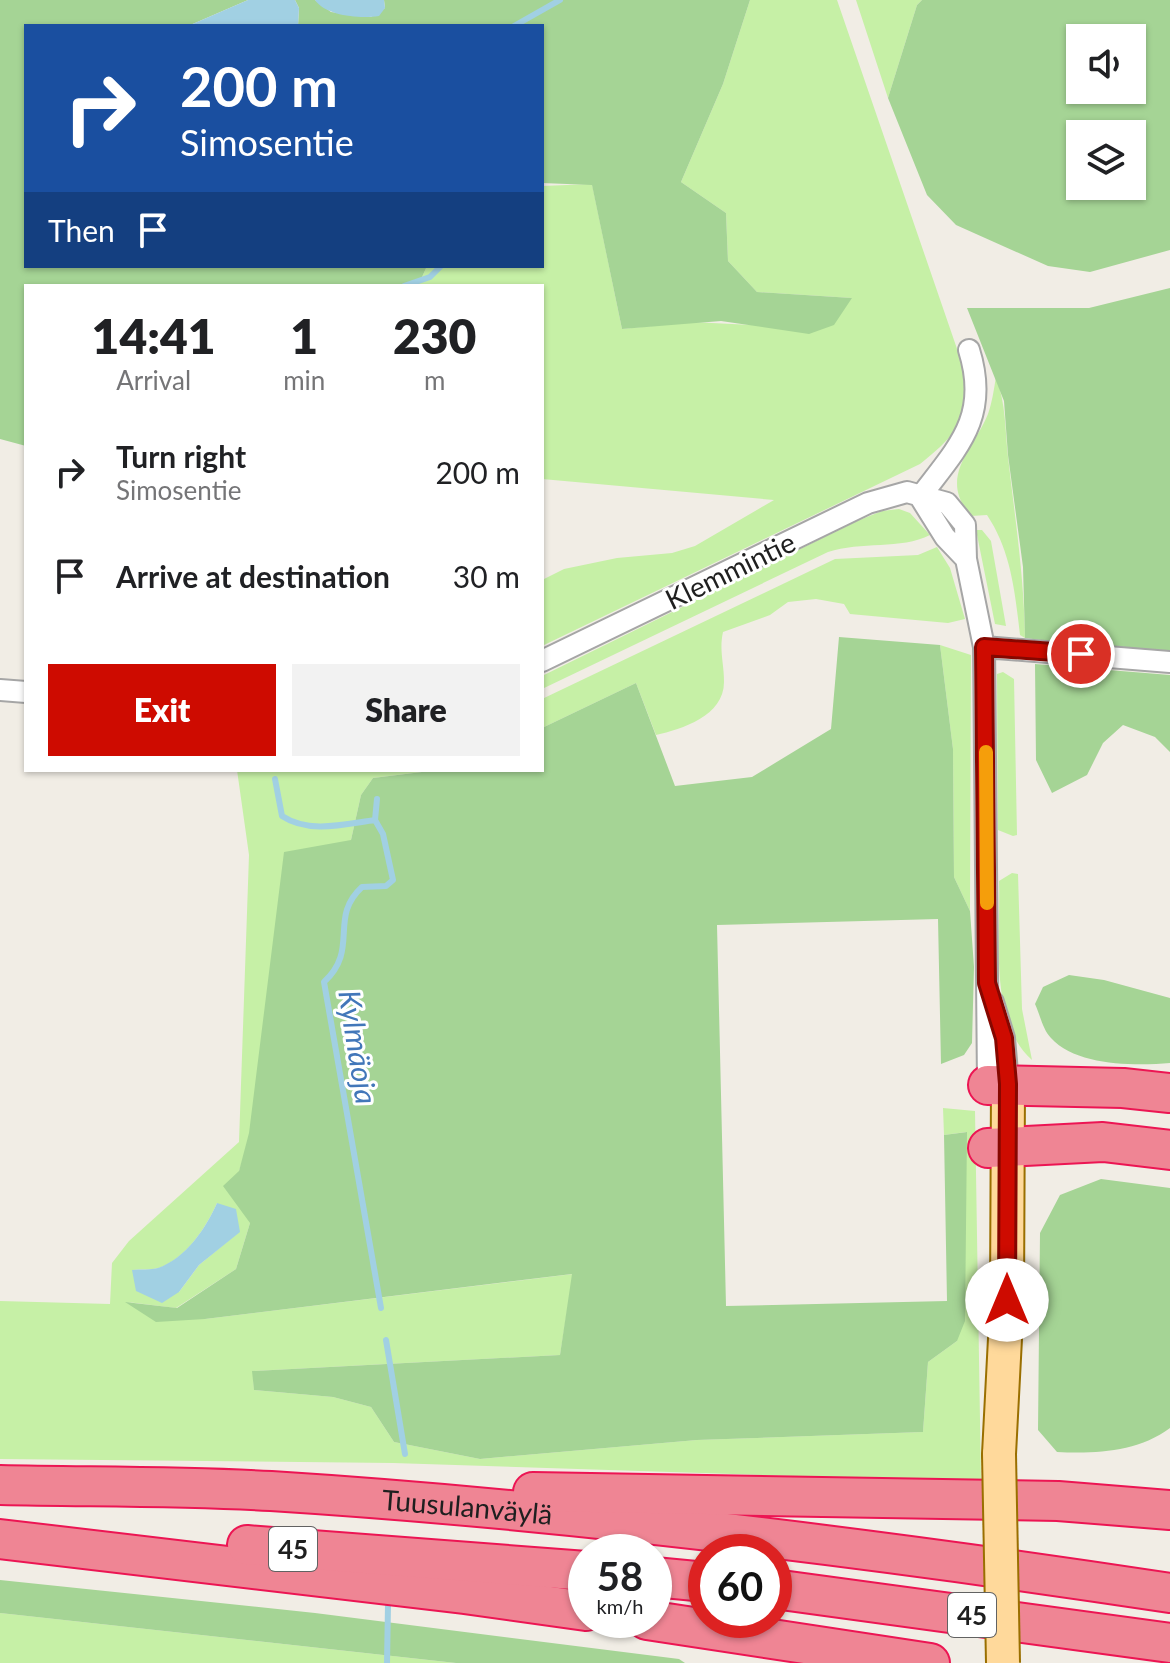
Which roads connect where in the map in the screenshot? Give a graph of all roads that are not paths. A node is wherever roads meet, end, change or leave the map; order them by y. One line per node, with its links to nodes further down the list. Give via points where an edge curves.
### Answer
1 (969, 350): 2 (street, via 977,395 974,420)
2 (920, 497): 3 (street, via 947,503 965,525 966,559); 4 (street, Klemmintie, via 907,492 868,503)
3 (984, 647): 5 (street); 8 (street, via 987,983 1004,1038)
4 (544, 660)
5 (1170, 662)
6 (0, 690): 7 (street)
7 (24, 692)
8 (998, 1084): 9 (highway); 10 (main road)
9 (1170, 1093)
10 (998, 1147): 11 (highway, via 1103,1142); 27 (main road, bridge, via 988,1299 999,1454)
11 (1170, 1150)
12 (1170, 1480): 15 (highway, via 1150,1488)
13 (0, 1485): 14 (highway, Tuusulanväylä / 45)
14 (270, 1491): 15 (highway); 20 (highway, Tuusulanväylä / 45, via 731,1535)
15 (1058, 1501): 16 (highway)
16 (1170, 1510)
17 (0, 1537): 18 (highway, Tuusulanväylä / 45, via 200,1542); 21 (highway)
18 (568, 1570)
19 (792, 1591): 24 (highway, 45)
20 (1170, 1593)
21 (568, 1609)
22 (672, 1624): 26 (highway)
23 (672, 1629): 25 (highway)
24 (1170, 1643)
25 (756, 1663)
26 (930, 1663)
27 (1003, 1663)

